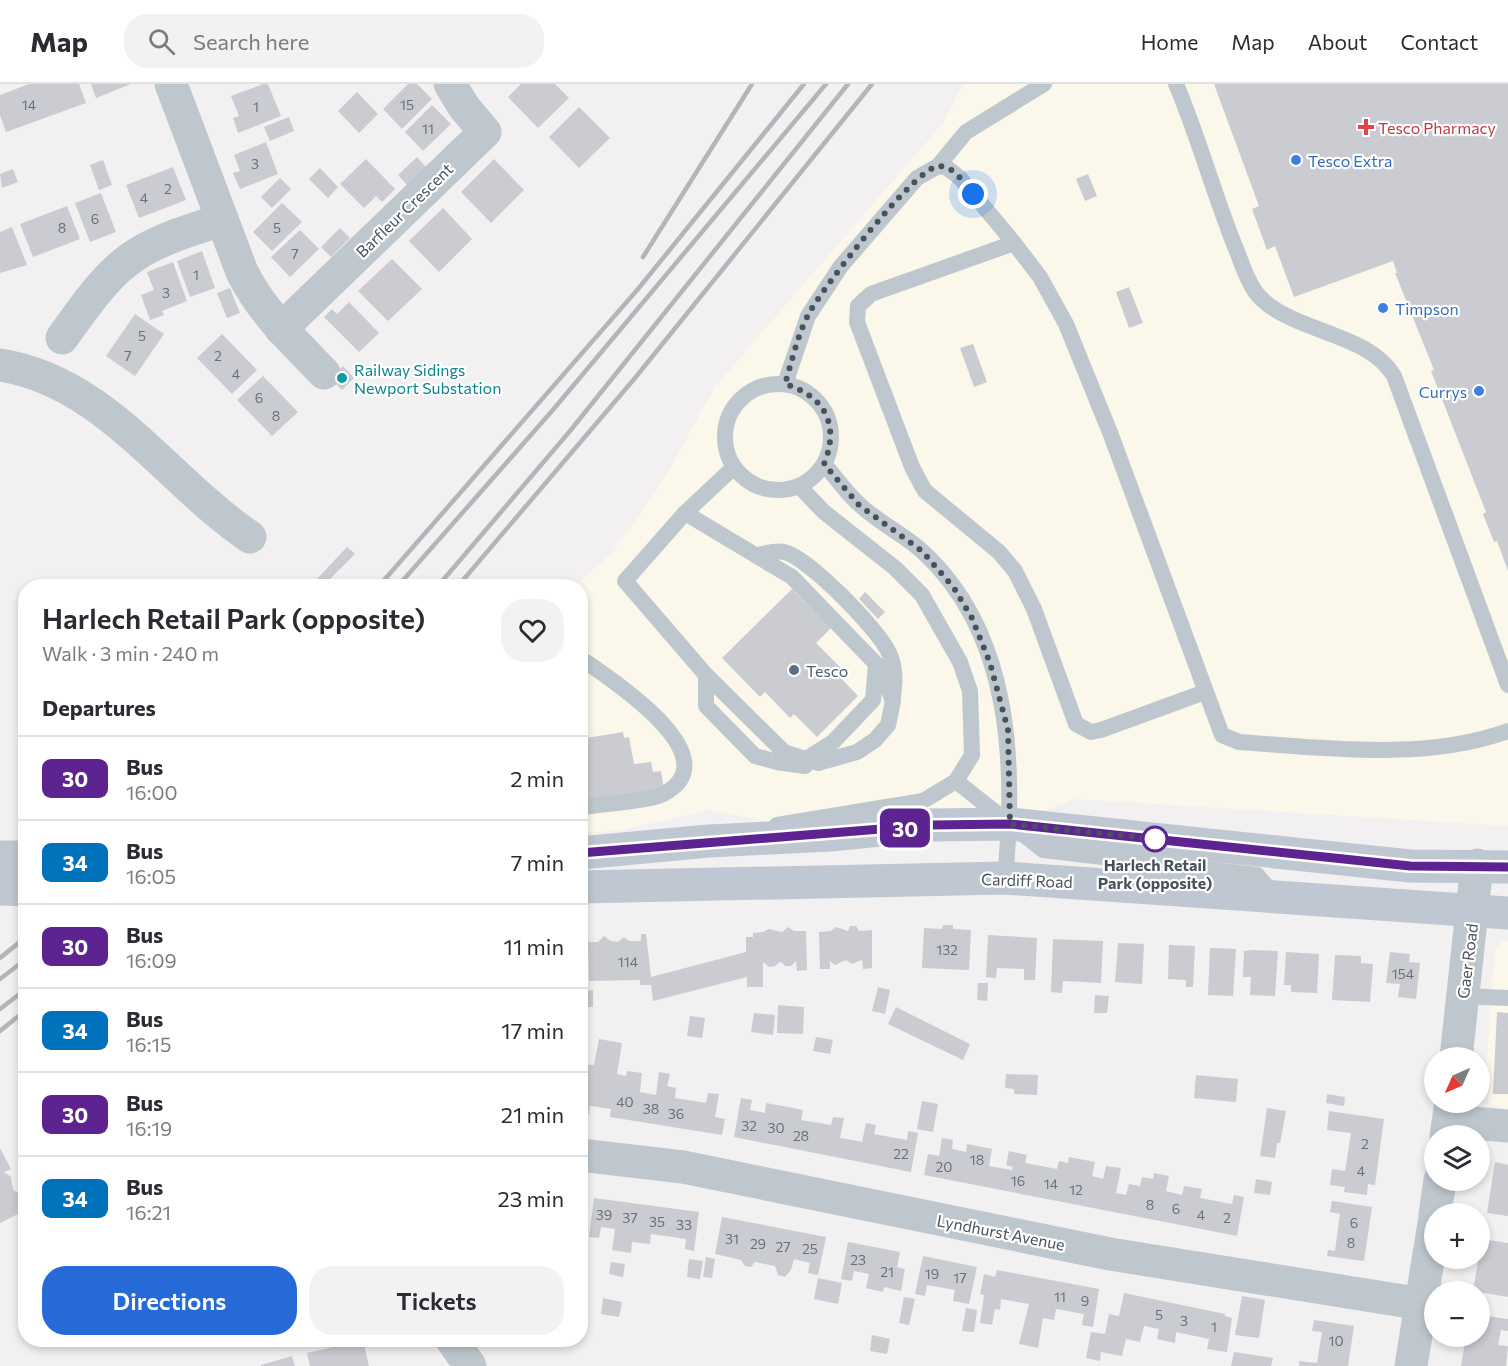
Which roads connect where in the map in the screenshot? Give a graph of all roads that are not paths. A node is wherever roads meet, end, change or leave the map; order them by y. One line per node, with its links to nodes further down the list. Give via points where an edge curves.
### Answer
1 (171, 84): 6 (street)
2 (450, 84): 8 (street, Barfleur Crescent, via 485,132)
3 (1044, 84): 5 (lane, via 966,132)
4 (1176, 84): 21 (lane, via 1230,235 1257,294 1280,311 1372,354 1394,376)
5 (938, 166): 7 (lane, via 960,178); 12 (lane, via 917,178 823,289 804,325)
6 (222, 220): 8 (street, via 252,292); 9 (street, via 157,241 122,263 98,288)
7 (1014, 243): 22 (lane, via 1052,299 1083,361); 22 (lane, via 871,294 858,306 857,322 912,467 925,491 999,552 1015,572 1034,609 1076,724 1091,732 1101,730)
8 (281, 329): 11 (street)
9 (62, 338)
10 (0, 365): 17 (street, via 44,375 90,400 181,483)
11 (324, 373)
12 (785, 384): 13 (lane, via 812,396 828,420 830,450); 14 (lane, via 755,389 733,409 725,438)
13 (824, 464): 15 (lane); 28 (lane, via 859,505 922,551 954,588 972,618 990,663 1008,730)
14 (734, 467): 15 (lane, via 763,488 782,490); 16 (lane)
15 (800, 486): 26 (lane, via 824,512 902,574 922,595 944,631 970,692 972,755)
16 (685, 513): 18 (lane); 25 (lane, via 625,581 706,675 706,706 755,756 801,767)
17 (250, 537)
18 (756, 555): 19 (lane, via 792,577); 23 (lane, via 783,551 805,562 870,627 889,651 896,673)
19 (876, 663): 23 (lane); 25 (lane, via 873,700)
20 (588, 664): 27 (lane, via 668,728 681,747 685,764 678,782 662,795)
21 (1508, 685)
22 (1205, 692): 24 (lane, via 1222,735 1239,742 1437,748 1476,742)
23 (893, 701): 25 (lane, via 888,724 875,740 857,752)
24 (1508, 731)
25 (812, 761)
26 (957, 782): 28 (lane); 29 (lane, via 923,801 807,818)
27 (588, 806)
28 (1010, 824): 29 (main road, via 931,825); 33 (main road, via 1410,866); 34 (lane); 38 (lane, via 1043,850 1257,875)
29 (709, 841): 30 (main road)
30 (588, 852)
31 (0, 857): 32 (main road)
32 (18, 857)
33 (1492, 866): 39 (street, Gaer Road)
34 (1005, 878): 35 (main road, Cardiff Road); 38 (main road, Cardiff Road)
35 (588, 887)
36 (0, 889): 37 (main road)
37 (18, 890)
38 (1275, 897): 39 (main road, Cardiff Road)
39 (1473, 913): 40 (main road, Cardiff Road); 41 (street, Gaer Road)
40 (1508, 913)
41 (1462, 996): 42 (lane); 43 (street, Gaer Road)
42 (1508, 998)
43 (1457, 1047)
44 (1448, 1120): 45 (street)
45 (1508, 1126)
46 (588, 1156): 48 (street, Lyndhurst Avenue, via 683,1167 1110,1254)
47 (1427, 1269): 48 (street)
48 (1422, 1304): 51 (street)
49 (457, 1347): 50 (street)
50 (470, 1366)
51 (1411, 1366)

